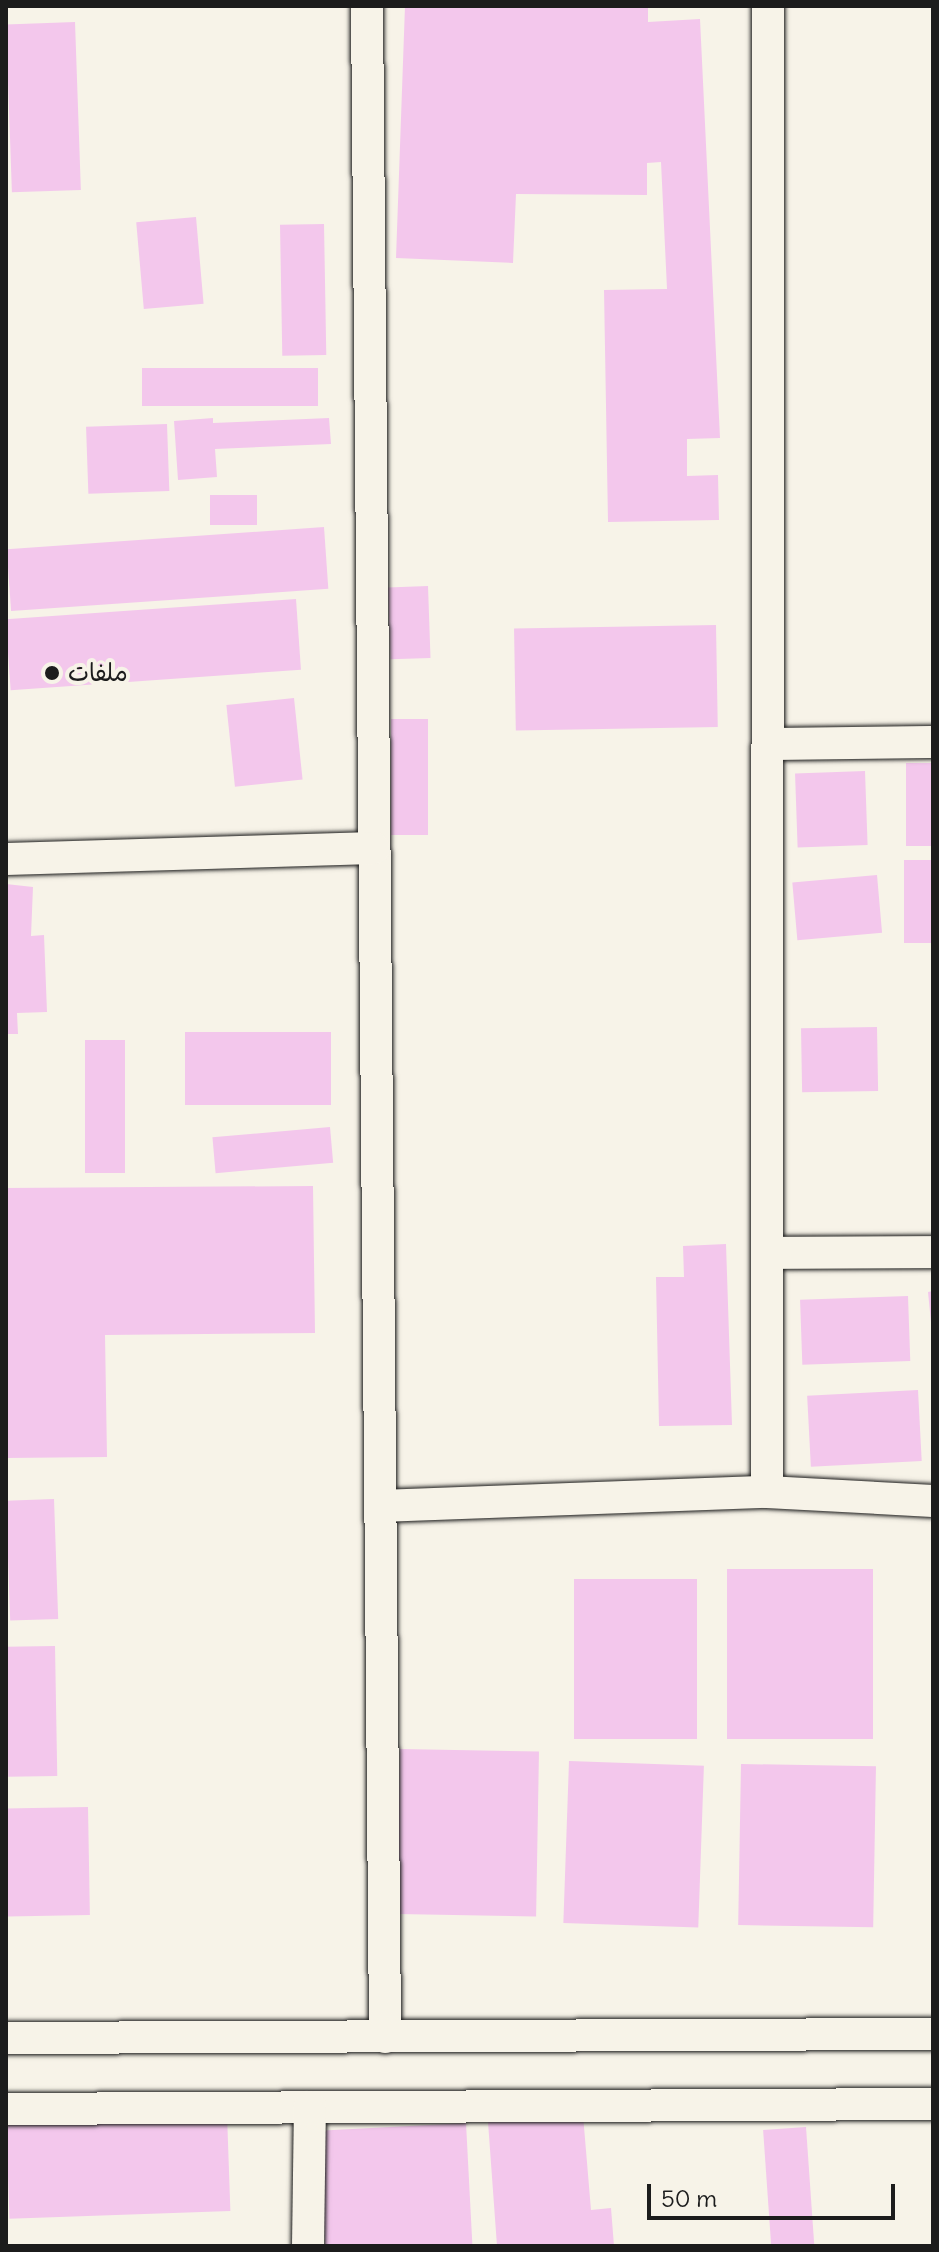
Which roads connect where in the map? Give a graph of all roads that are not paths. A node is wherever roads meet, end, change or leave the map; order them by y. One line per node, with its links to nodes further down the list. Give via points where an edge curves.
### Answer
1 (367, 6): 5 (street)
2 (768, 6): 4 (street)
3 (933, 742): 4 (street)
4 (771, 744): 8 (street)
5 (374, 848): 6 (street); 11 (street)
6 (6, 859)
7 (933, 1252): 8 (street)
8 (768, 1253): 9 (street)
9 (767, 1492): 10 (street); 11 (street)
10 (933, 1501)
11 (380, 1506): 13 (street)
12 (933, 2034): 13 (street)
13 (385, 2037): 14 (street)
14 (6, 2038)
15 (933, 2104): 16 (street)
16 (310, 2107): 17 (street); 18 (street)
17 (6, 2109)
18 (308, 2246)

